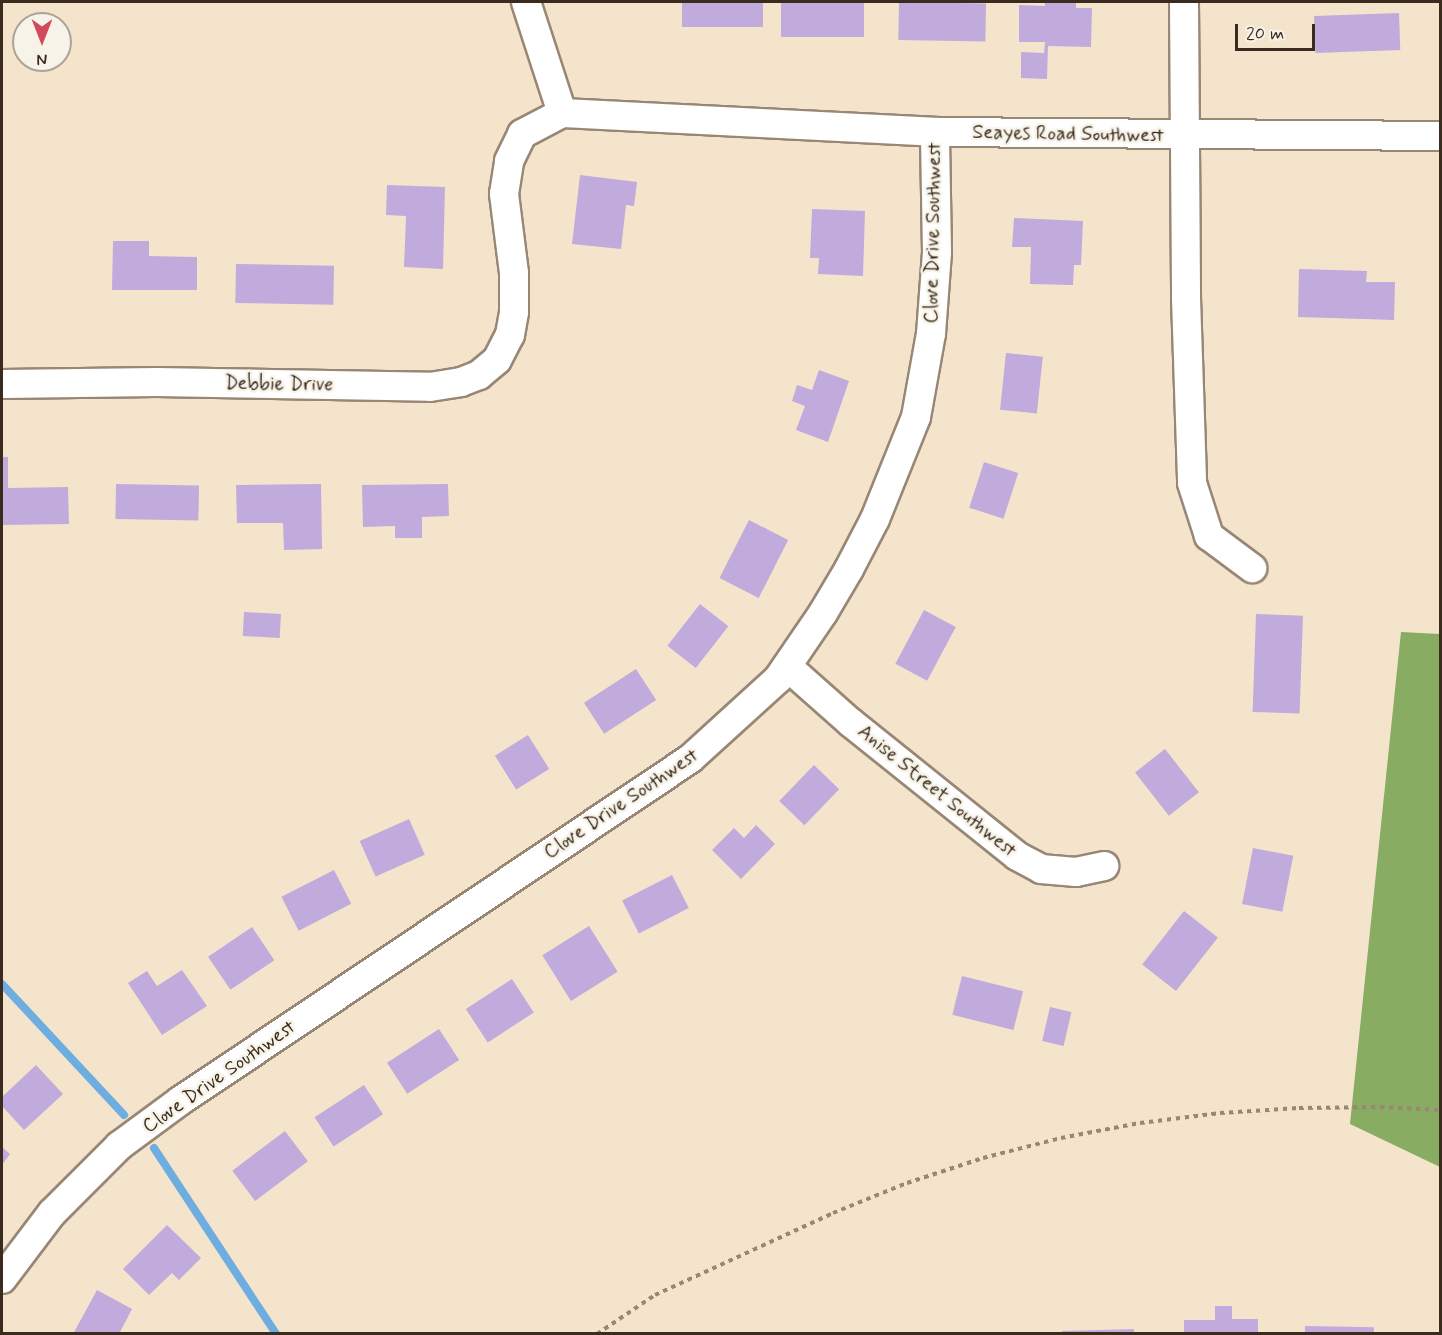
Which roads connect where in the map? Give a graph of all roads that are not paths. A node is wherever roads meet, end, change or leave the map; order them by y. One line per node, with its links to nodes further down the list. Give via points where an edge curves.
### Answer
1 (526, 2): 3 (street)
2 (1184, 2): 5 (street)
3 (562, 113): 4 (street, Seayes Road Southwest); 7 (street, Debbie Drive, via 522,134 509,161 504,194 514,273 514,312 510,335 497,360 479,375 430,387 157,382)
4 (935, 132): 5 (street, Seayes Road Southwest); 9 (street, Clove Drive Southwest, via 936,263 931,334 916,417 875,519)
5 (1185, 136): 6 (street, Seayes Road Southwest); 8 (street, via 1192,483 1209,536)
6 (1440, 136)
7 (2, 384)
8 (1252, 568)
9 (788, 667): 10 (street, Anise Street Southwest, via 1017,856 1041,869 1076,872); 11 (street, Clove Drive Southwest, via 745,712 690,759 180,1101 119,1146 52,1213)
10 (1104, 866)
11 (2, 1279)

